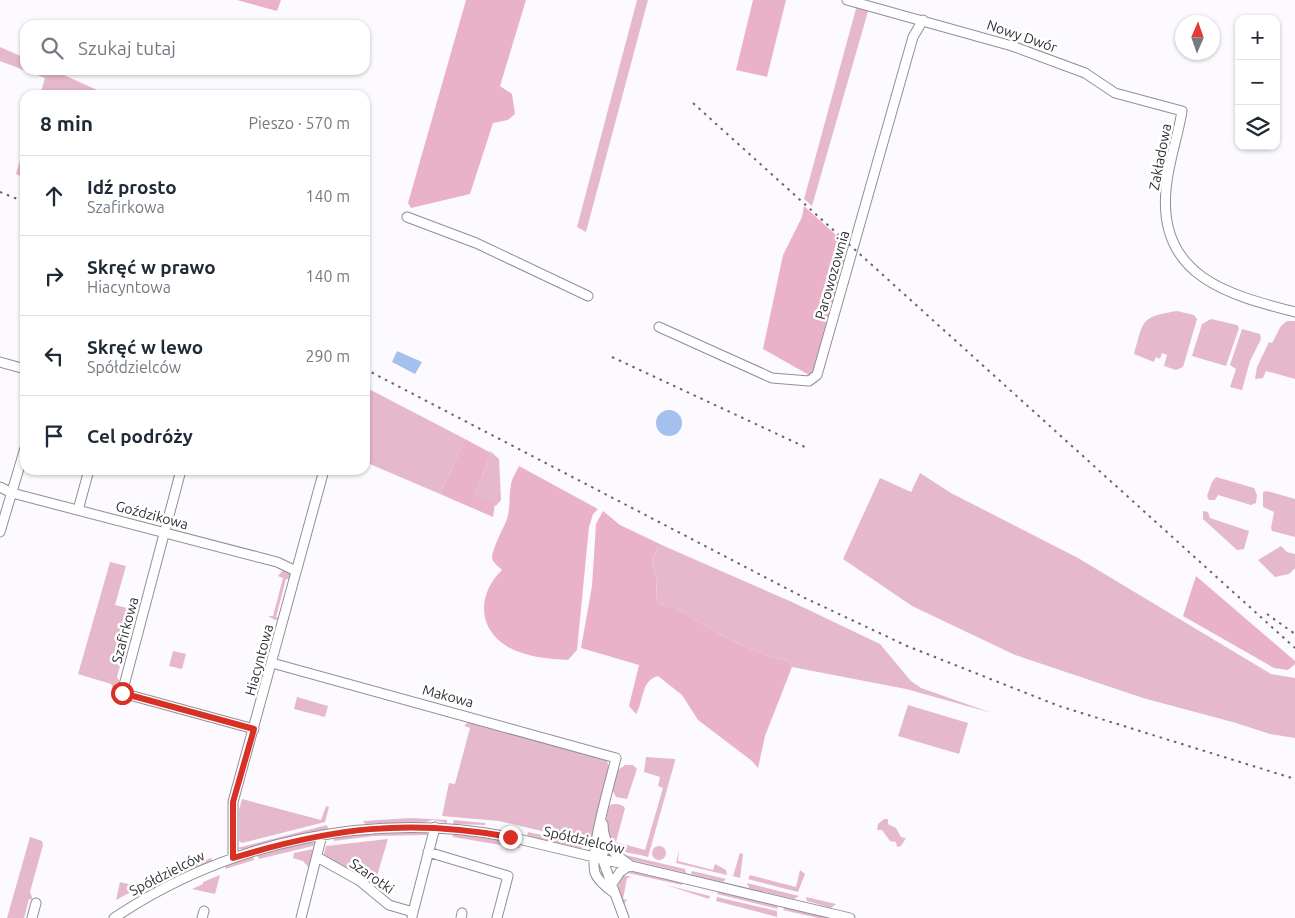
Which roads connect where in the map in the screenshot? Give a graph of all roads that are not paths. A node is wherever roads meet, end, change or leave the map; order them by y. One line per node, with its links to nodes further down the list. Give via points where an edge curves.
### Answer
1 (847, 0): 2 (street, Nowy Dwór)
2 (923, 20): 3 (street, Nowy Dwór, via 1012,46 1085,73 1115,92); 7 (street, Parowozownia, via 913,37 817,376 808,381 772,378)
3 (1182, 111): 6 (street, Zakładowa, via 1166,201 1170,231 1180,252 1201,276 1226,292)
4 (407, 217): 5 (street, via 476,243)
5 (588, 296)
6 (1295, 312)
7 (659, 327)
8 (0, 362): 9 (street)
9 (20, 368)
10 (20, 465): 15 (street)
11 (87, 475): 16 (street)
12 (179, 475): 18 (street, Szafirkowa)
13 (323, 475): 19 (street, Hiacyntowa)
14 (0, 487): 15 (street, Goździkowa)
15 (12, 493): 16 (street, Goździkowa); 17 (street)
16 (78, 510): 18 (street, Goździkowa)
17 (0, 532)
18 (164, 532): 19 (street, Goździkowa, via 277,562); 21 (street, Szafirkowa, via 122,693)
19 (296, 571): 20 (street, Hiacyntowa)
20 (272, 663): 21 (street, Hiacyntowa); 22 (street, Makowa, via 616,758)
21 (254, 729): 31 (street, Hiacyntowa, via 233,802)
22 (605, 806): 25 (street); 26 (street, via 603,826)
23 (435, 827): 24 (street, Spółdzielców, via 380,827); 27 (street); 28 (street, Spółdzielców, via 491,833)
24 (322, 834): 29 (street); 31 (street, Spółdzielców)
25 (596, 839): 28 (street); 30 (street)
26 (606, 842): 30 (street); 32 (street, via 618,857)
27 (428, 852): 35 (street); 39 (street, via 508,876)
28 (582, 854): 30 (street, Spółdzielców)
29 (317, 857): 35 (street, Szarotki, via 360,881 389,905); 38 (street)
30 (599, 857): 32 (street, Spółdzielców); 33 (street, via 594,868 597,877)
31 (233, 858): 37 (street, Spółdzielców, via 170,885)
32 (630, 865): 33 (street, via 620,872); 41 (street, Spółdzielców)
33 (613, 888): 40 (street)
34 (36, 903): 36 (street)
35 (412, 915)
36 (32, 918)
37 (114, 918)
38 (301, 918)
39 (497, 918)
40 (624, 918)
41 (850, 918)

